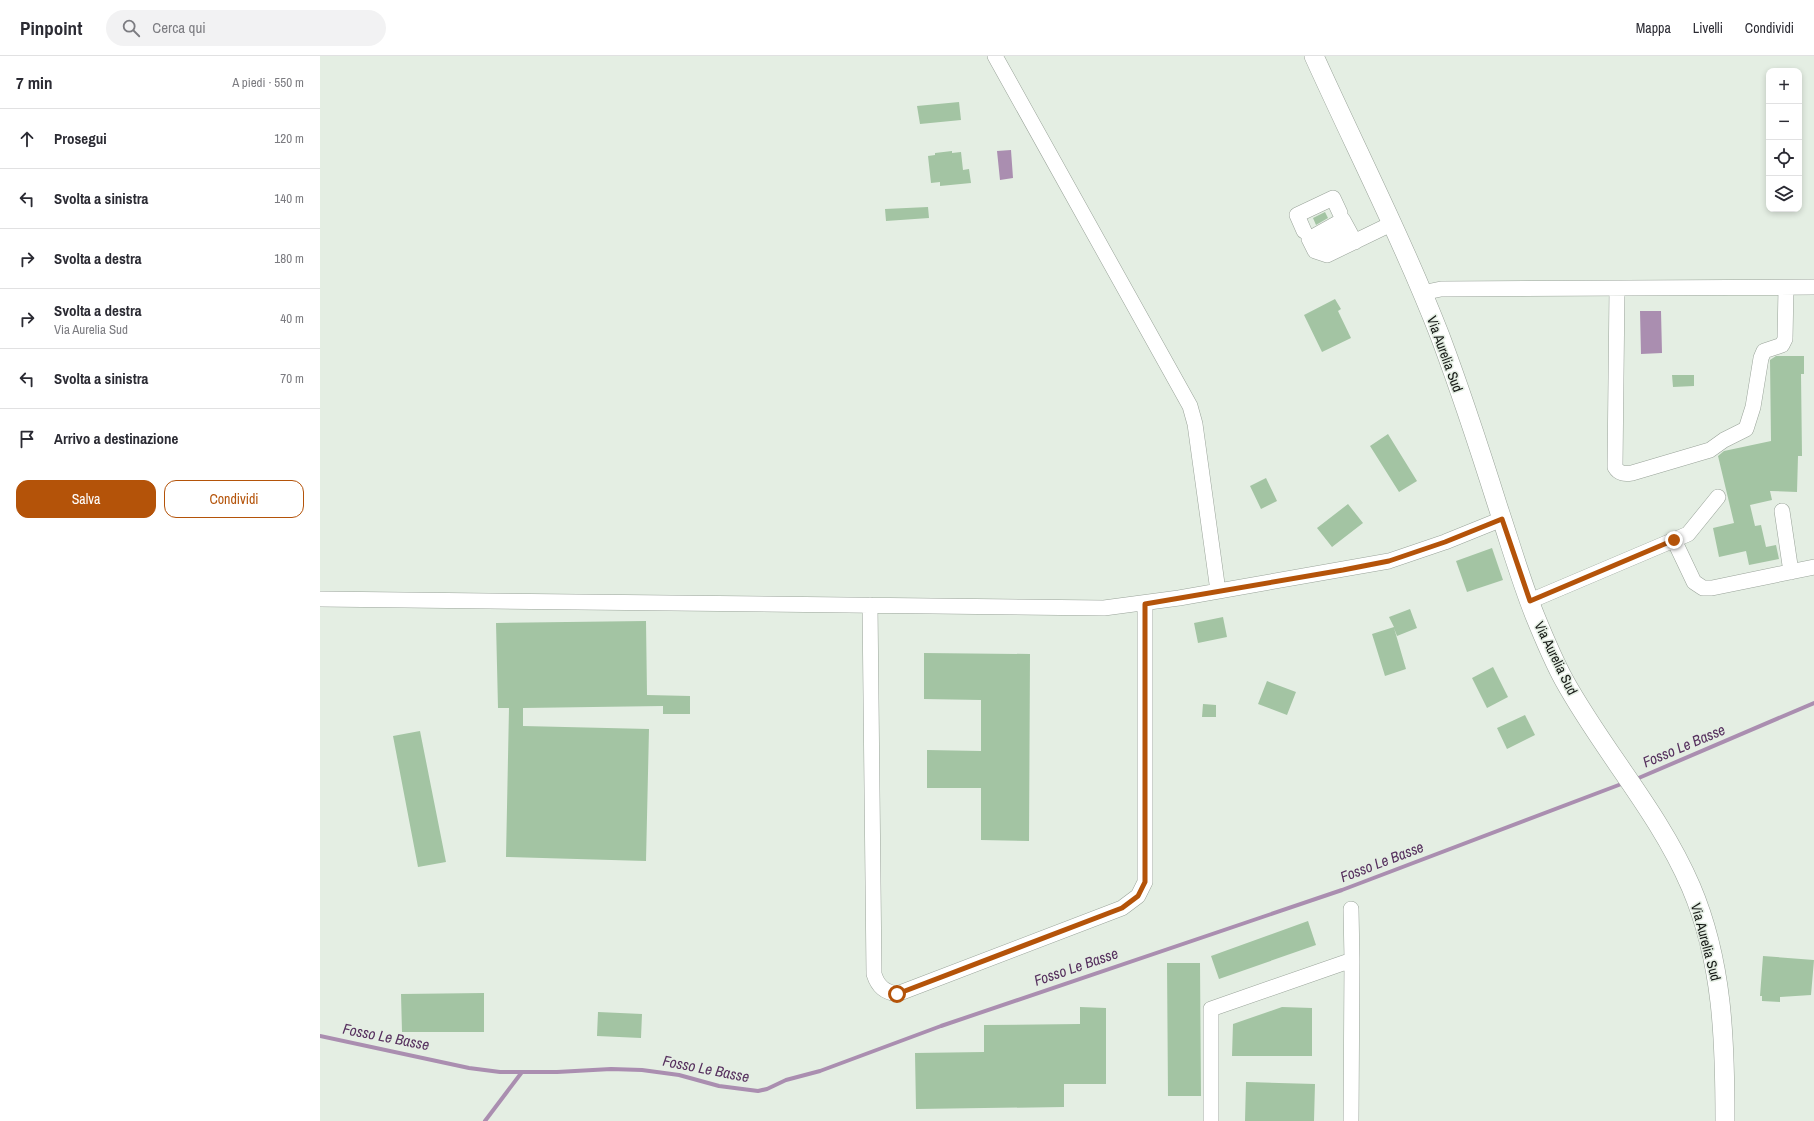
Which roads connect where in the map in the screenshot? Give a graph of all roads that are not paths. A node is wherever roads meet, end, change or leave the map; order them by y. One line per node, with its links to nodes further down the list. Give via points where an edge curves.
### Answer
1 (995, 56): 16 (street, via 1190,406 1195,424)
2 (1314, 56): 3 (main road, Via Aurelia Sud)
3 (1391, 224): 4 (street); 9 (main road, Via Aurelia Sud)
4 (1347, 226): 5 (street); 5 (street, via 1328,255 1321,254); 5 (street, via 1333,198 1297,215)
5 (1309, 239)
6 (1814, 287): 7 (street)
7 (1786, 288): 8 (street); 8 (street, via 1785,339 1782,345 1764,351 1746,429 1710,450 1624,474 1615,467)
8 (1617, 289): 9 (street, via 1441,289)
9 (1422, 293): 12 (main road, Via Aurelia Sud, via 1440,337)
10 (1718, 497): 13 (street, via 1688,534)
11 (1782, 512): 15 (street)
12 (1502, 519): 16 (street, via 1389,561); 18 (main road, Via Aurelia Sud)
13 (1674, 540): 15 (street, via 1694,582 1702,588); 18 (street)
14 (1814, 567): 15 (street)
15 (1791, 572)
16 (1218, 591): 19 (street)
17 (320, 599): 20 (street)
18 (1530, 601): 25 (main road, Via Aurelia Sud, via 1564,680 1673,850 1705,925 1717,972 1722,1018)
19 (1145, 604): 20 (street, via 1104,608); 20 (street, via 1145,882 1138,896 1122,908 897,994 880,986 874,974)
20 (870, 606)
21 (1351, 909): 22 (street)
22 (1352, 960): 23 (street, via 1211,1009); 24 (street)
23 (1211, 1121)
24 (1351, 1121)
25 (1724, 1121)

